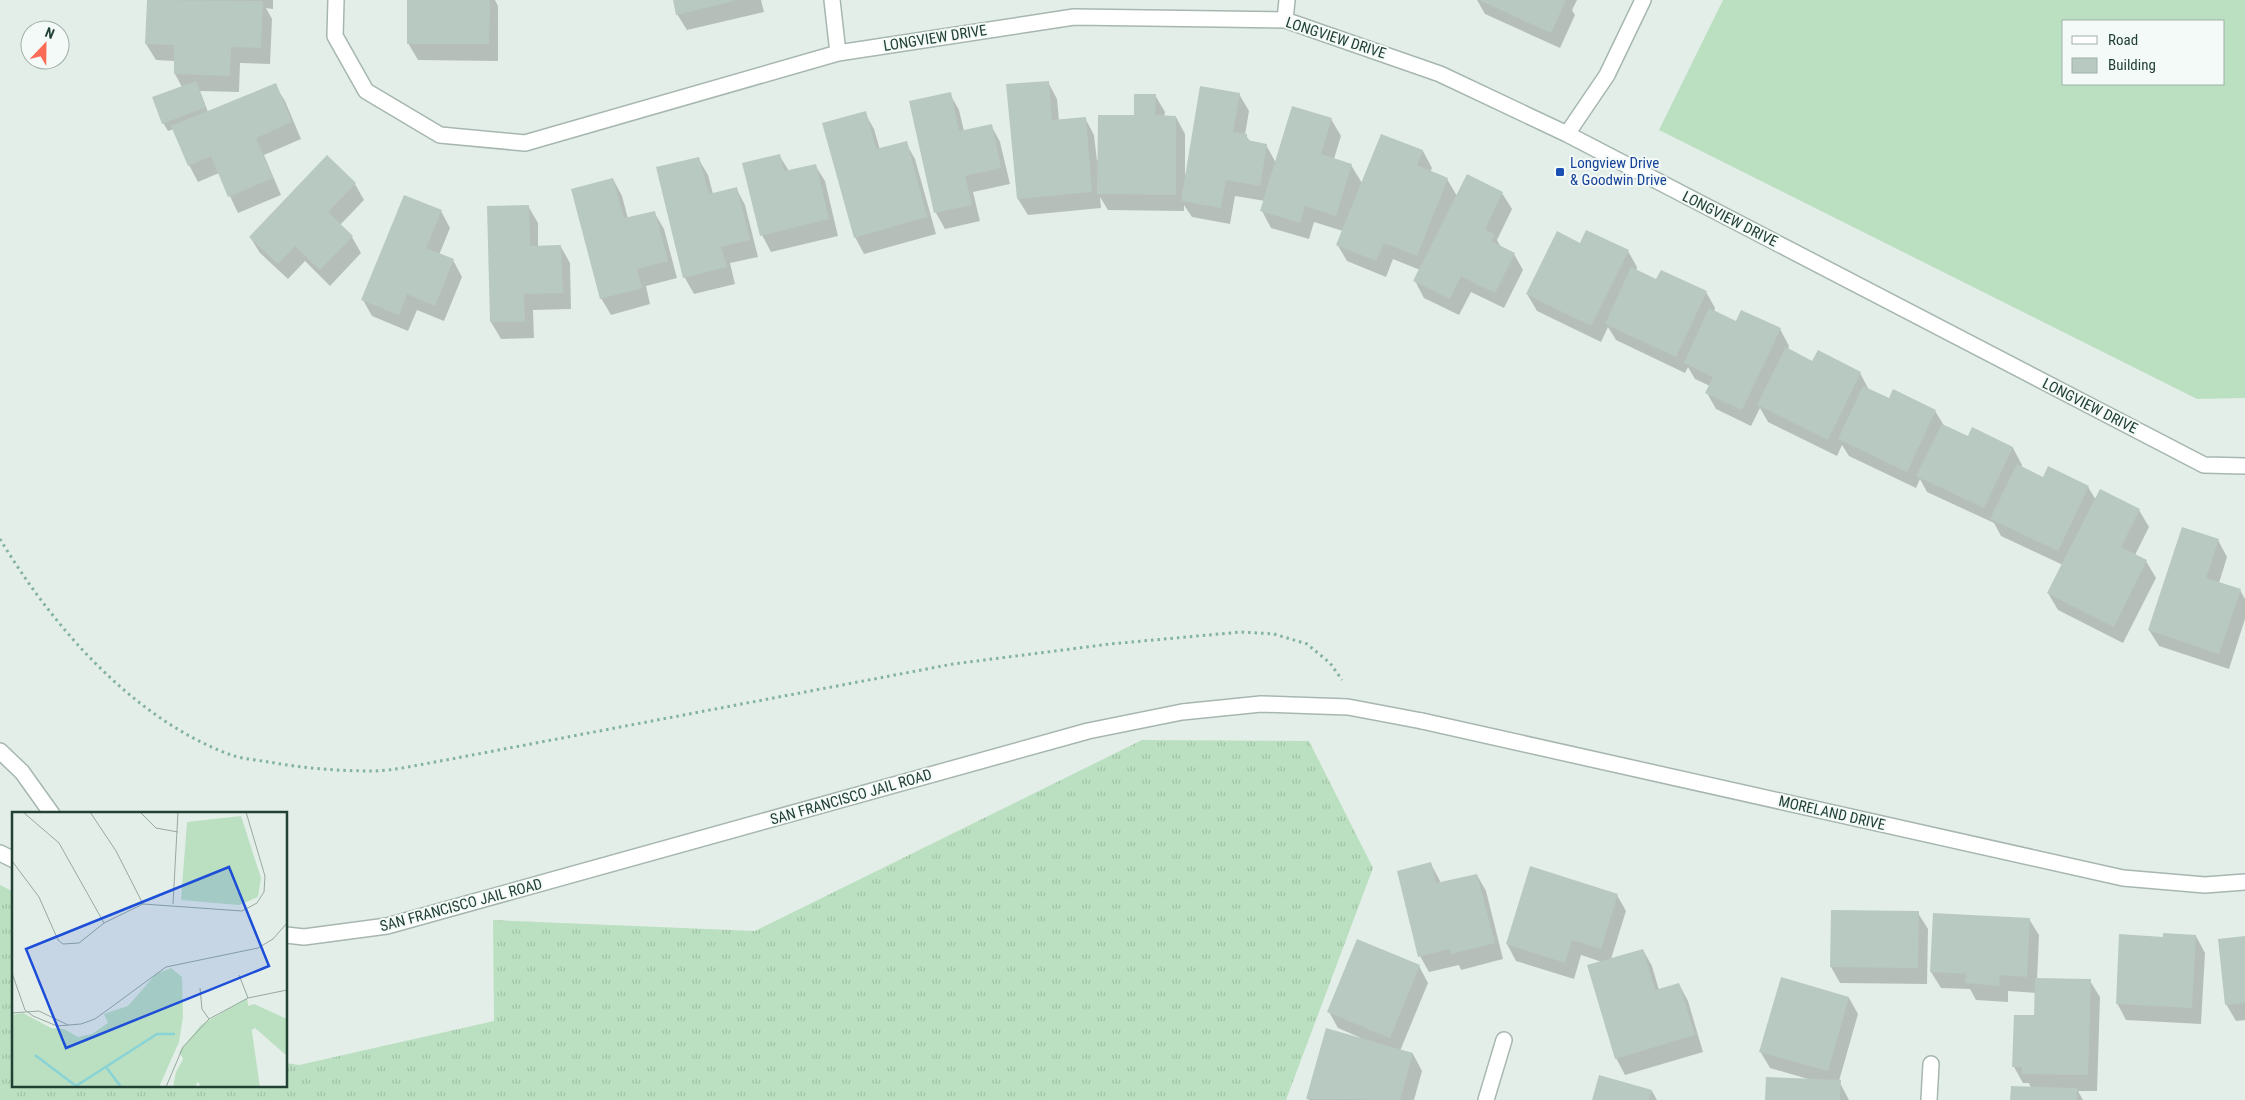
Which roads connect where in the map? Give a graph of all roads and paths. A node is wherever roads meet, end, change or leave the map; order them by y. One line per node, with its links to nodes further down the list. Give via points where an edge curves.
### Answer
1 (336, 0): 6 (street, LONGVIEW DRIVE, via 335,36 366,91 440,136 525,143)
2 (832, 0): 6 (street)
3 (1287, 0): 5 (street)
4 (1643, 0): 7 (street, via 1607,75)
5 (1285, 20): 6 (street, LONGVIEW DRIVE, via 1074,17); 7 (street, LONGVIEW DRIVE, via 1440,74)
6 (838, 53)
7 (1567, 134): 8 (street, LONGVIEW DRIVE, via 2204,465)
8 (2245, 466)
9 (0, 539): 10 (path, via 20,573 63,627 117,685 171,727 232,756 300,768 372,771 446,760 954,664 1110,644 1242,632 1274,634 1307,644 1330,663 1344,682)
10 (1348, 707): 11 (street, SAN FRANCISCO JAIL ROAD); 17 (street, SAN FRANCISCO JAIL ROAD, via 1262,704 1182,712 1088,731 387,926 304,937)
11 (1422, 721): 16 (street, MORELAND DRIVE, via 2123,878 2205,885)
12 (0, 751): 13 (street, via 22,772)
13 (51, 812)
14 (0, 853): 15 (street)
15 (12, 859)
16 (2245, 882)
17 (288, 935)
18 (1504, 1040): 20 (street)
19 (1931, 1064): 21 (street)
20 (1486, 1100)
21 (1929, 1100)

